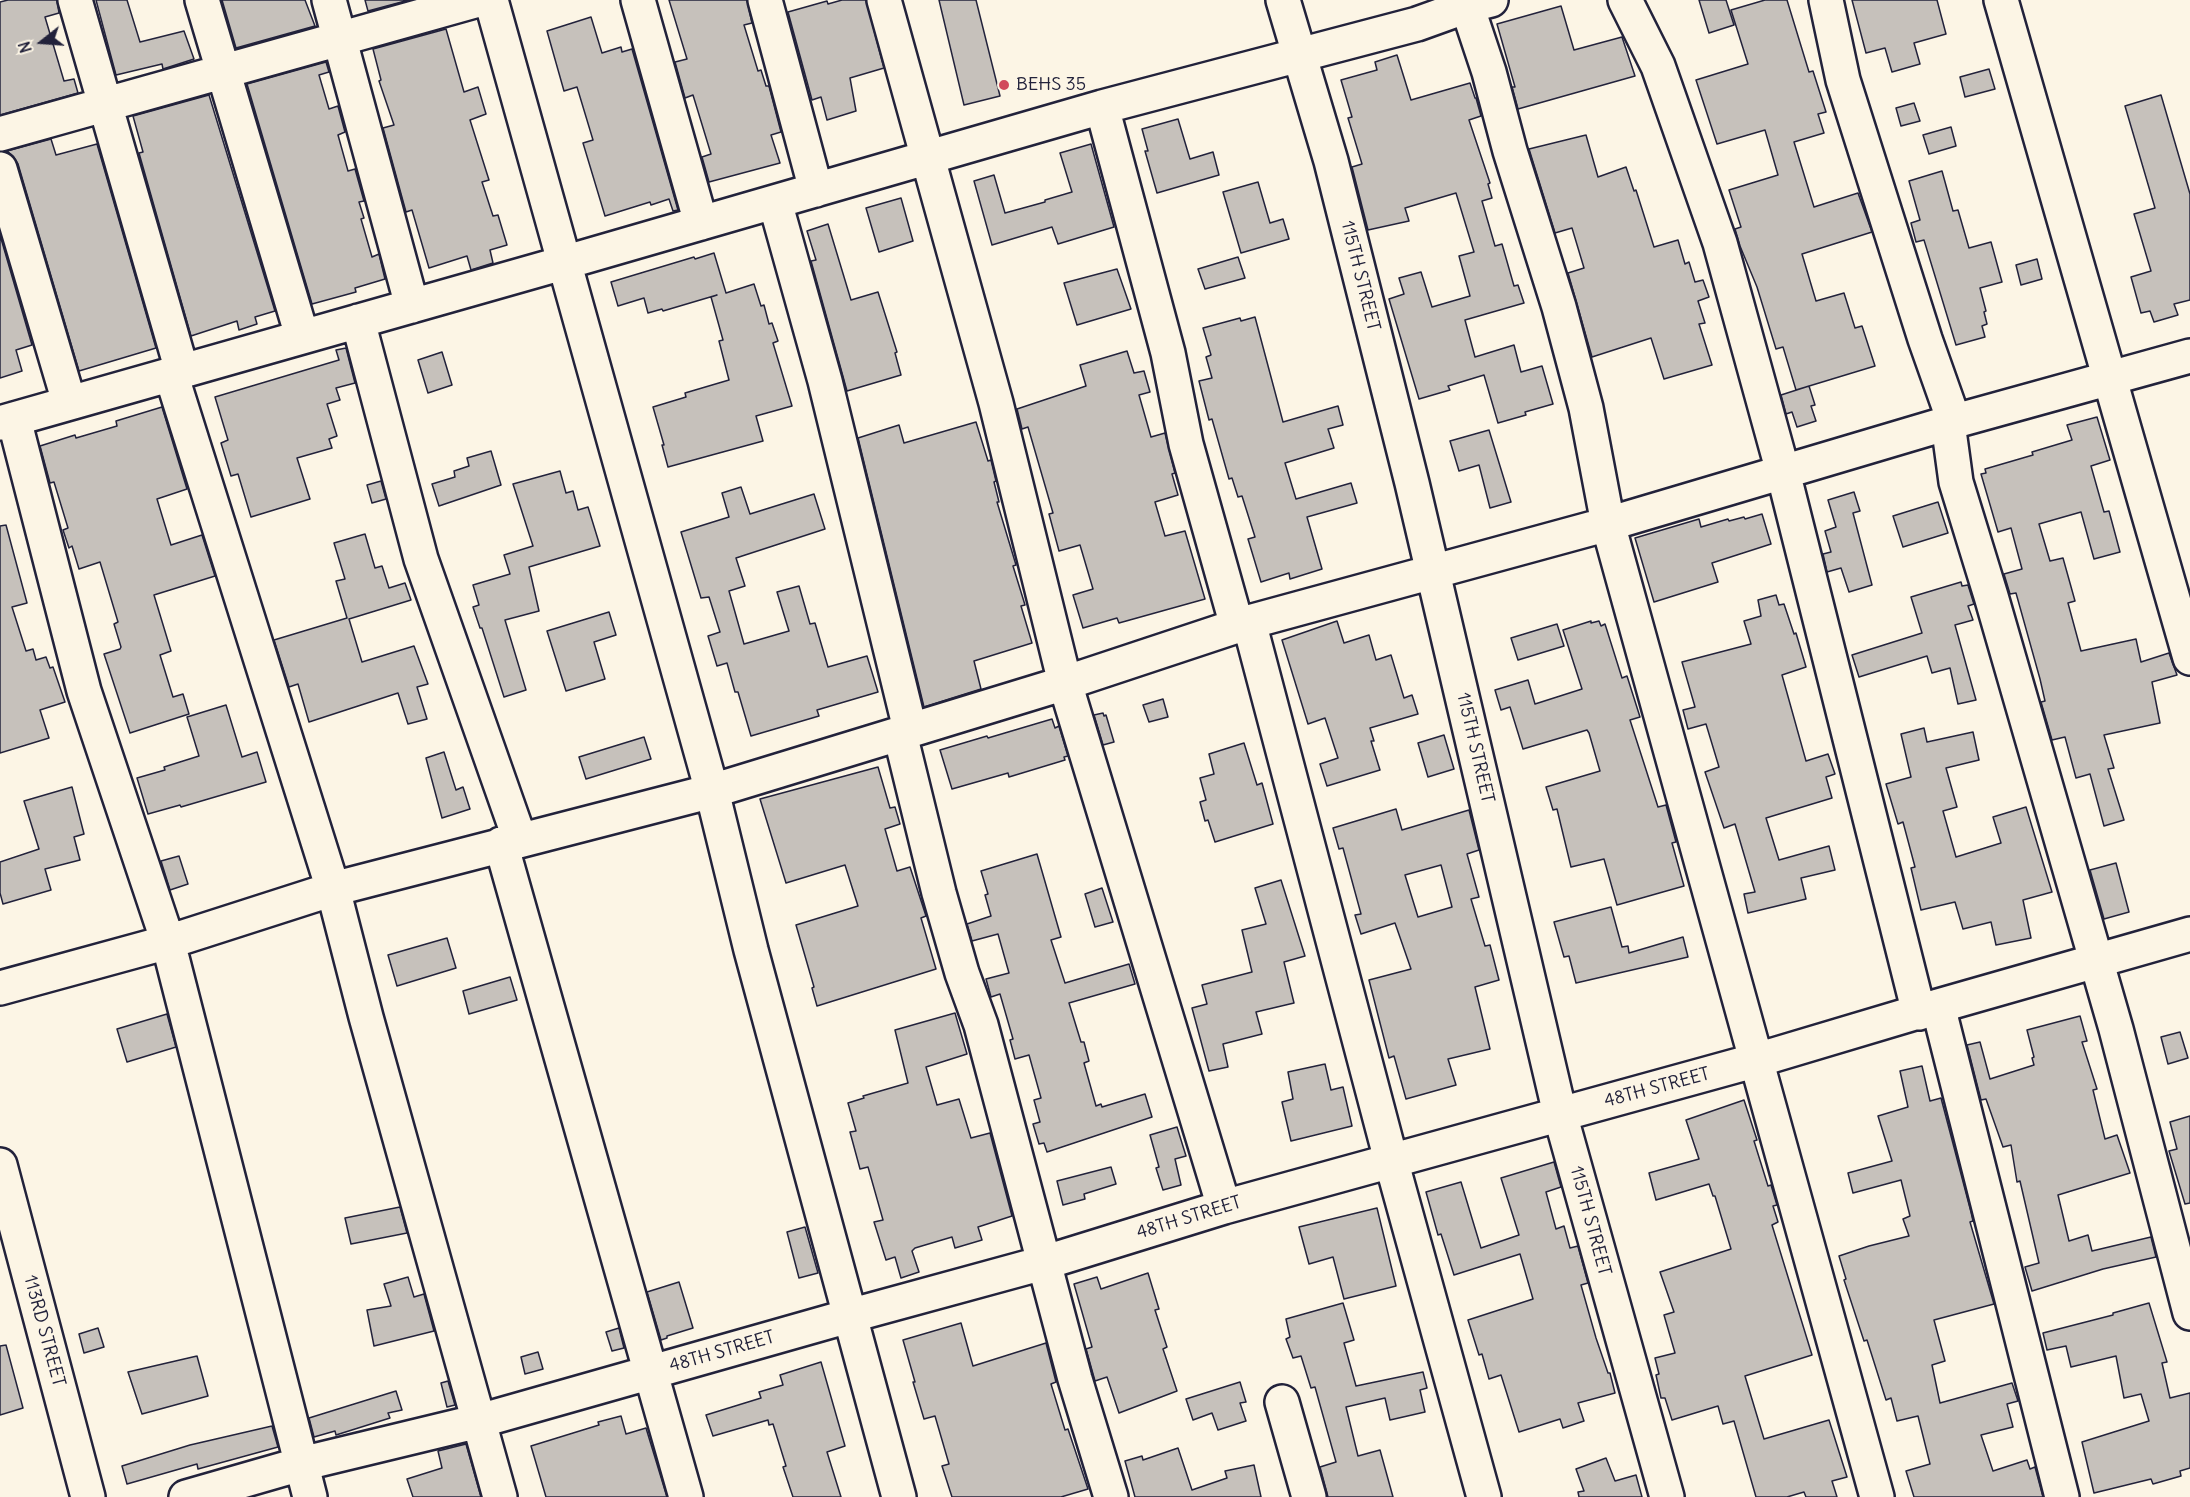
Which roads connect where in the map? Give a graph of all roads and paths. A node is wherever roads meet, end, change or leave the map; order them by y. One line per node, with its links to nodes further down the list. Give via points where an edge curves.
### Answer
1 (75, 0): 18 (street)
2 (202, 0): 17 (street)
3 (330, 0): 15 (street)
4 (478, 0): 15 (street)
5 (490, 0): 26 (street)
6 (638, 0): 25 (street)
7 (765, 0): 23 (street)
8 (884, 0): 21 (street)
9 (1283, 0): 16 (street, 115TH STREET)
10 (1625, 0): 36 (street, via 1658,66 1720,243)
11 (1826, 0): 35 (street, via 1843,80)
12 (2001, 0): 32 (street)
13 (1479, 3): 14 (street); 37 (street, via 1489,72 1586,408)
14 (1414, 12): 16 (street)
15 (340, 37): 17 (street); 27 (street)
16 (1300, 54): 19 (street); 38 (street, 115TH STREET, via 1356,256)
17 (224, 72): 18 (street); 29 (street)
18 (105, 104): 20 (street); 31 (street)
19 (1102, 107): 21 (street); 39 (street, via 1168,353 1186,444)
20 (0, 134)
21 (928, 158): 23 (street); 41 (street, via 999,414)
22 (0, 169): 33 (street)
23 (816, 190): 24 (street)
24 (775, 202): 25 (street); 42 (street, via 825,381)
25 (701, 223): 26 (street)
26 (563, 263): 27 (street); 43 (street)
27 (412, 306): 28 (street)
28 (358, 321): 29 (street); 44 (street, via 421,559)
29 (302, 336): 31 (street)
30 (2190, 356): 32 (street)
31 (176, 372): 33 (street); 45 (street)
32 (2110, 378): 35 (street); 40 (street)
33 (69, 402): 34 (street)
34 (7, 421): 47 (street, via 84,691)
35 (1951, 422): 36 (street); 48 (street, via 1956,482)
36 (1783, 472): 37 (street); 50 (street)
37 (1608, 524): 38 (street); 51 (street)
38 (1434, 573): 39 (street); 52 (street, 115TH STREET)
39 (1243, 624): 41 (street); 53 (street)
40 (2190, 658)
41 (1065, 683): 42 (street); 55 (street)
42 (905, 732): 43 (street); 56 (street, via 939,893 1012,1135)
43 (712, 791): 44 (street); 58 (street)
44 (510, 842): 45 (street); 59 (street)
45 (333, 889): 47 (street); 61 (street)
46 (2190, 934): 48 (street, 48TH STREET)
47 (168, 942): 49 (street); 62 (street)
48 (2096, 962): 50 (street, 48TH STREET); 57 (street)
49 (0, 988)
50 (1928, 1009): 51 (street, 48TH STREET); 74 (street)
51 (1757, 1060): 52 (street, 48TH STREET); 73 (street)
52 (1560, 1114): 53 (street, 48TH STREET); 72 (street, 115TH STREET)
53 (1391, 1160): 55 (street, 48TH STREET); 71 (street)
54 (0, 1166): 63 (street, 113RD STREET)
55 (1224, 1207): 56 (street, 48TH STREET)
56 (1043, 1263): 58 (street, 48TH STREET); 69 (street)
57 (2190, 1313)
58 (849, 1316): 59 (street, 48TH STREET); 68 (street)
59 (650, 1373): 61 (street, 48TH STREET); 67 (street)
60 (1282, 1401): 70 (street)
61 (479, 1421): 62 (street, 48TH STREET); 66 (street)
62 (301, 1464): 64 (street, 48TH STREET); 65 (street)
63 (88, 1497)
64 (186, 1497)
65 (310, 1497)
66 (500, 1497)
67 (686, 1497)
68 (899, 1497)
69 (1112, 1497)
70 (1309, 1497)
71 (1484, 1497)
72 (1666, 1497)
73 (1877, 1497)
74 (2062, 1497)

